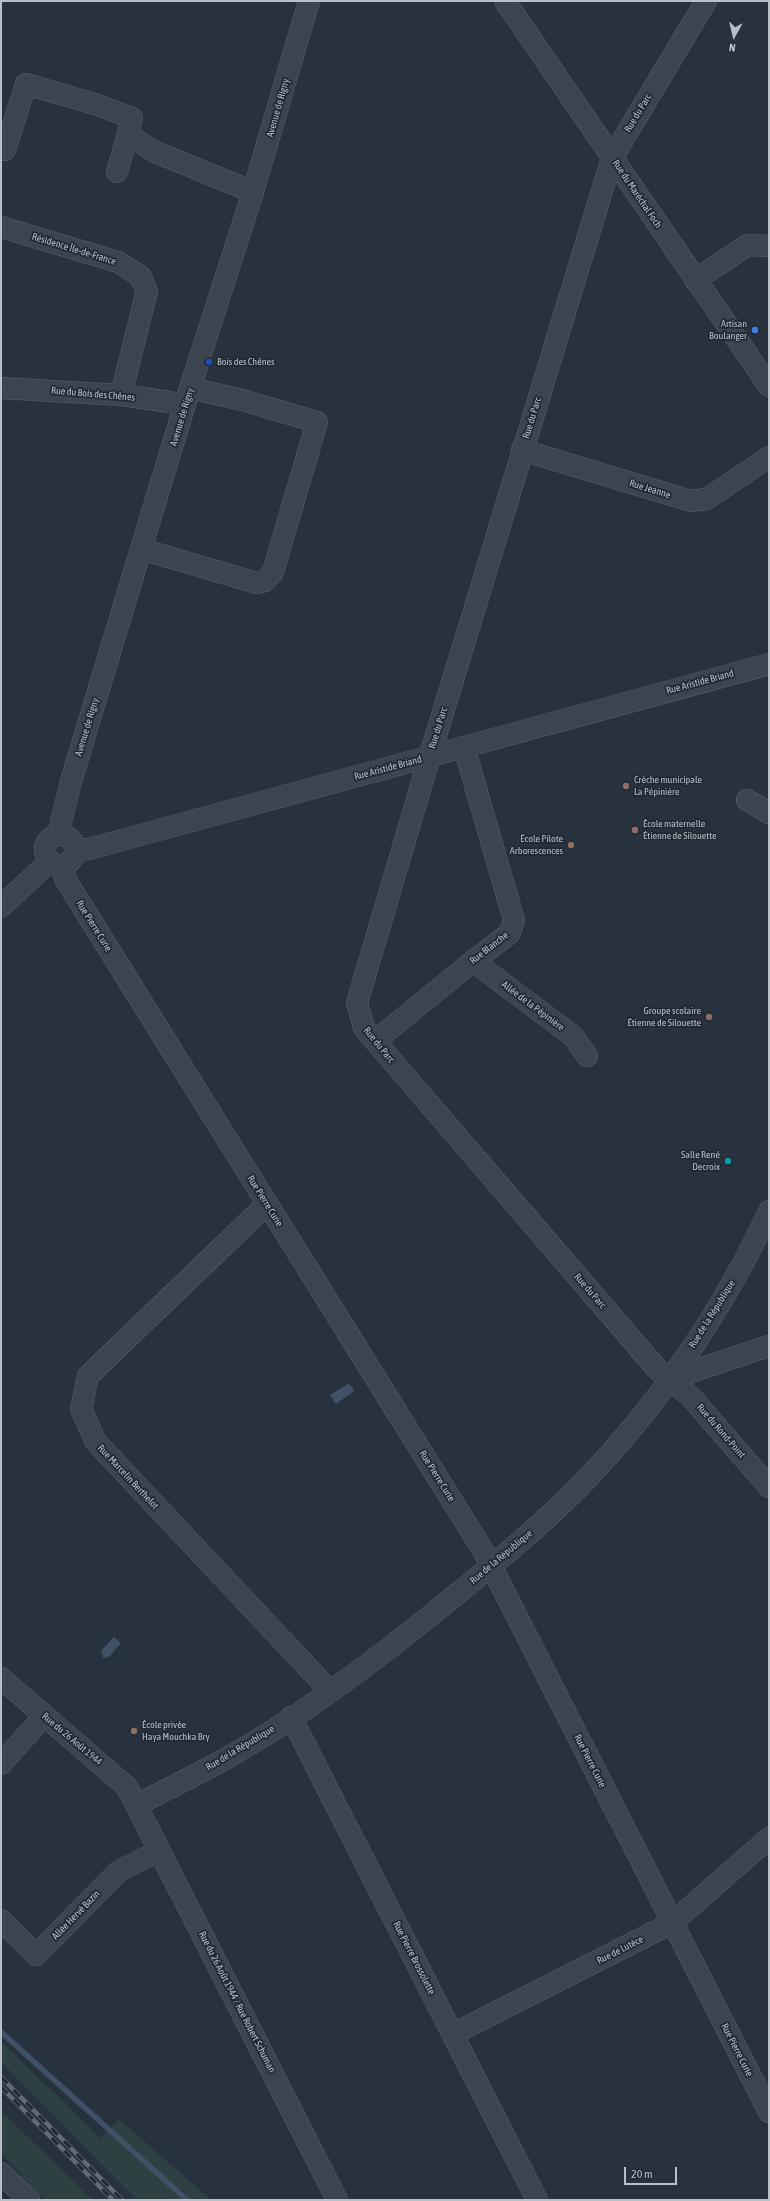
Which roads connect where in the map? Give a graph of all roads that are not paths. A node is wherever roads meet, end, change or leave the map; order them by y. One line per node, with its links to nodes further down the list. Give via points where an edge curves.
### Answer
1 (309, 1): 8 (street, Avenue de Rigny)
2 (505, 1): 6 (street, Rue du Maréchal Foch)
3 (706, 1): 6 (street, Rue du Parc)
4 (128, 134): 5 (street, via 132,118 26,84); 7 (street); 8 (street, via 153,151)
5 (5, 150)
6 (612, 158): 11 (street, Rue du Maréchal Foch); 17 (street, Rue du Parc)
7 (117, 172)
8 (254, 192): 14 (street, Avenue de Rigny)
9 (1, 227): 15 (street, Résidence Île-de-France, via 118,262 140,276 147,291)
10 (769, 246): 11 (street, via 748,245)
11 (695, 280): 12 (street, Rue du Maréchal Foch)
12 (769, 386)
13 (1, 388): 15 (street, Rue du Bois des Chênes)
14 (190, 388): 16 (street, Avenue de Rigny); 19 (street, via 317,422 273,572 265,581 257,583)
15 (121, 396): 16 (street, Rue du Bois des Chênes, via 170,402)
16 (184, 407): 19 (street, Avenue de Rigny)
17 (522, 450): 18 (street, Rue Jeanne, via 691,501 707,499); 22 (street, Rue du Parc)
18 (769, 457)
19 (141, 549): 25 (street, Avenue de Rigny, via 71,781)
20 (769, 664): 21 (street, Rue Aristide Briand)
21 (464, 747): 22 (street, Rue Aristide Briand); 29 (street, Rue Blanche, via 514,920 510,933)
22 (430, 756): 26 (street, Rue Aristide Briand, via 89,849); 30 (street, Rue du Parc, via 358,998 361,1019)
23 (747, 800): 24 (street)
24 (769, 813)
25 (60, 834): 26 (street, via 71,839); 27 (street, via 54,835 44,850)
26 (76, 850): 27 (street, via 71,860)
27 (55, 863): 28 (street); 32 (street, Rue Pierre Curie)
28 (1, 907)
29 (474, 959): 30 (street, Rue Blanche); 31 (street, Allée de la Pépinière, via 481,967 573,1036)
30 (375, 1041): 35 (street, Rue du Parc, via 658,1370)
31 (587, 1056)
32 (267, 1204): 37 (street, Rue Pierre Curie); 39 (street, Rue Marcelin Berthelot, via 88,1376 81,1408 96,1442)
33 (769, 1211): 35 (street, Rue de la République, via 698,1339)
34 (769, 1346): 35 (street)
35 (670, 1379): 36 (street, Rue du Rond-Point, via 691,1397); 37 (street, Rue de la République, via 631,1430 581,1485)
36 (769, 1487)
37 (492, 1566): 39 (street, Rue de la République, via 398,1642); 47 (street, Rue Pierre Curie)
38 (1, 1678): 40 (street, Rue du 26 Août 1944)
39 (330, 1691): 41 (street, Rue de la République)
40 (44, 1716): 42 (street); 43 (street, Rue du 26 Août 1944, via 127,1786)
41 (291, 1717): 43 (street, Rue de la République, via 217,1763); 48 (street, Rue Pierre Brossolette)
42 (1, 1764)
43 (137, 1805): 45 (street, Rue du 26 Août 1944 / Rue Robert Schuman)
44 (769, 1838): 47 (street, Rue de Lutèce)
45 (159, 1851): 46 (street, Allée Hervé Bazin, via 119,1871 36,1955); 52 (street, Rue du 26 Août 1944 / Rue Robert Schuman)
46 (1, 1920)
47 (672, 1924): 48 (street, Rue de Lutèce); 49 (street, Rue Pierre Curie)
48 (453, 2034): 53 (street, Rue Pierre Brossolette)
49 (769, 2112)
50 (1, 2172): 51 (street)
51 (28, 2200)
52 (337, 2200)
53 (537, 2200)

